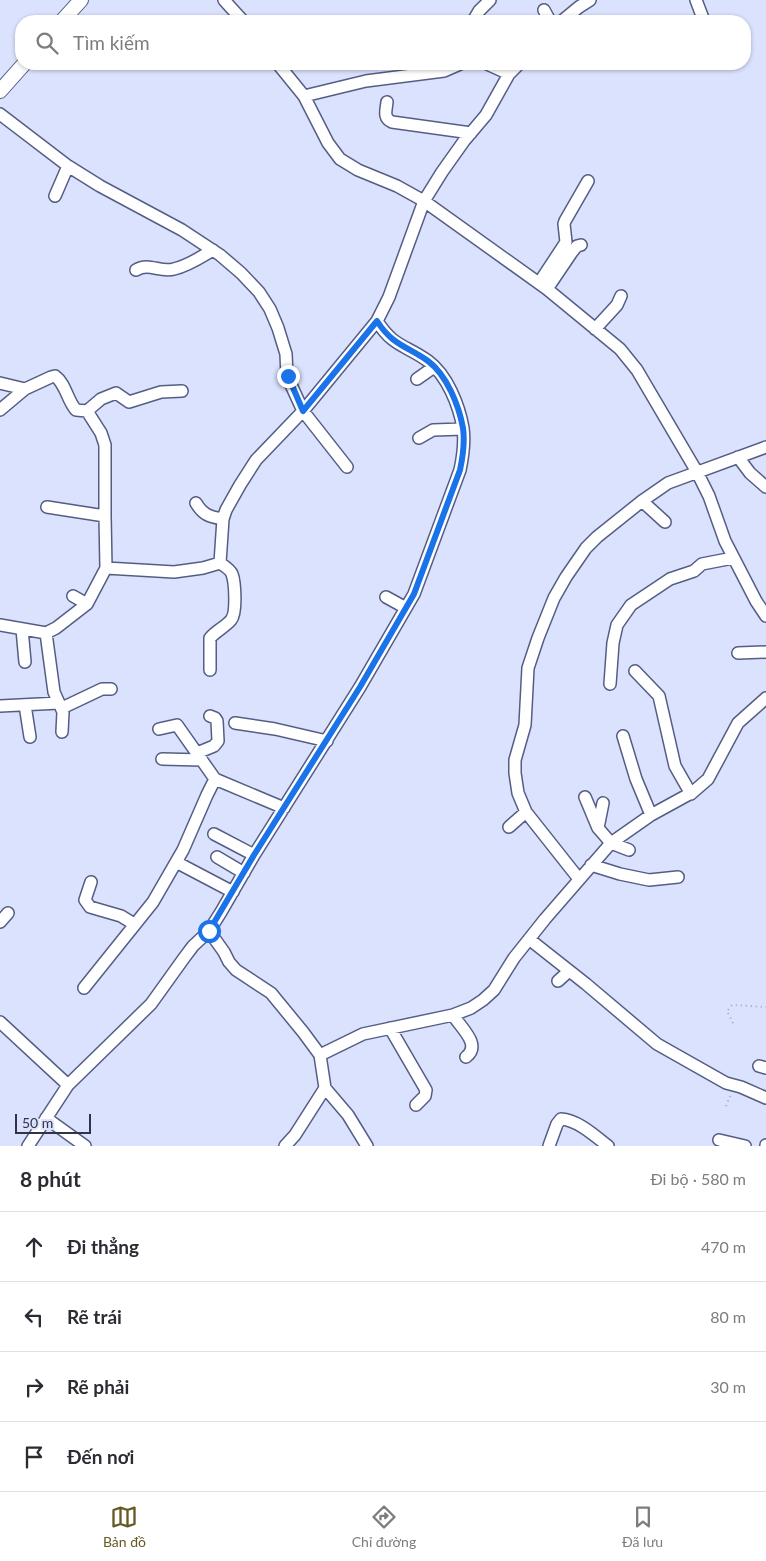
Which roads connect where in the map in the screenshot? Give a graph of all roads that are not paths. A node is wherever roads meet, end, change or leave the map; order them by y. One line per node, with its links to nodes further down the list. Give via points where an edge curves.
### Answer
1 (81, 0): 7 (main road)
2 (224, 0): 8 (street)
3 (490, 0): 9 (street)
4 (590, 0): 11 (street)
5 (696, 0): 12 (street)
6 (544, 10): 10 (street)
7 (67, 15)
8 (238, 15)
9 (477, 15)
10 (547, 15)
11 (569, 15)
12 (702, 15)
13 (19, 70): 19 (main road)
14 (283, 70): 20 (street)
15 (446, 70): 20 (street, via 366,81)
16 (500, 70): 18 (street)
17 (512, 70): 18 (street)
18 (508, 74): 23 (street, via 486,115)
19 (0, 91)
20 (304, 96): 27 (street, via 328,144 340,159)
21 (387, 102): 23 (street, via 385,116 392,122)
22 (0, 114): 24 (street)
23 (471, 133): 27 (street)
24 (68, 166): 26 (street); 29 (street)
25 (588, 181): 31 (street, via 565,221 566,242)
26 (55, 196)
27 (424, 201): 31 (street); 33 (street)
28 (580, 245): 31 (street)
29 (213, 250): 30 (street, via 174,270 149,266); 42 (street, via 241,273 270,309 286,354 288,376)
30 (136, 270)
31 (543, 286): 34 (street)
32 (621, 296): 34 (street)
33 (377, 321): 35 (street, via 396,344); 42 (street)
34 (595, 329): 48 (street, via 620,349 637,370)
35 (434, 367): 36 (street); 43 (street, via 451,393)
36 (417, 379)
37 (0, 383): 38 (street)
38 (25, 389): 40 (street); 41 (street, via 55,376 72,406 76,410)
39 (182, 391): 41 (street, via 162,392 128,402 116,393 101,399)
40 (0, 410)
41 (88, 411): 53 (street, via 105,445)
42 (303, 411): 47 (street); 54 (street, via 256,460)
43 (463, 429): 44 (street, via 433,430); 62 (street, via 460,470)
44 (419, 438)
45 (766, 447): 46 (street)
46 (738, 457): 48 (street); 49 (street)
47 (347, 467)
48 (697, 472): 50 (street, via 668,483); 56 (street)
49 (766, 487)
50 (642, 501): 55 (street); 93 (street, via 586,548 554,598 538,638 528,668 525,725 515,760 518,793)
51 (196, 503): 54 (street, via 204,514)
52 (47, 508): 53 (street)
53 (104, 516): 58 (street)
54 (223, 519): 57 (street)
55 (664, 522)
56 (733, 558): 63 (street); 72 (street, via 702,564 694,571 670,579 630,605 615,634)
57 (220, 563): 58 (street, via 174,572); 70 (street, via 232,574 234,614 230,622 210,638)
58 (106, 568): 61 (street)
59 (72, 596): 61 (street)
60 (386, 597): 62 (street)
61 (87, 604): 66 (street)
62 (406, 608): 85 (street)
63 (766, 616)
64 (0, 625): 65 (street)
65 (22, 629): 66 (street); 69 (street)
66 (46, 633): 77 (street, via 54,692)
67 (766, 652): 68 (street)
68 (738, 653)
69 (25, 662)
70 (210, 670)
71 (635, 671): 89 (street, via 659,696 675,766)
72 (610, 684)
73 (111, 689): 77 (street, via 102,689)
74 (762, 701): 78 (street); 89 (street, via 738,723 708,779)
75 (24, 705): 76 (street); 77 (street); 84 (street)
76 (0, 706)
77 (60, 706): 82 (street)
78 (766, 713)
79 (210, 716): 86 (street, via 217,721 218,741)
80 (235, 723): 85 (street)
81 (159, 729): 86 (street, via 177,725)
82 (62, 732)
83 (624, 736): 94 (street)
84 (30, 737)
85 (327, 741): 92 (street)
86 (199, 756): 87 (street); 88 (street)
87 (162, 759)
88 (216, 780): 92 (street); 102 (street)
89 (691, 794): 94 (street)
90 (585, 797): 96 (street)
91 (603, 803): 96 (street)
92 (284, 808): 100 (street)
93 (526, 812): 95 (street); 106 (street)
94 (651, 815): 98 (street)
95 (509, 827)
96 (598, 828): 98 (street)
97 (214, 834): 100 (street)
98 (611, 843): 99 (street); 103 (street)
99 (629, 850)
100 (254, 855): 104 (street)
101 (217, 857): 104 (street)
102 (176, 862): 108 (street); 109 (street, via 153,902)
103 (591, 865): 105 (street, via 649,880); 106 (street)
104 (244, 872): 108 (street)
105 (678, 877)
106 (579, 879): 111 (street)
107 (90, 882): 109 (street, via 85,900 90,907 121,916)
108 (233, 892): 110 (street)
109 (134, 924): 114 (street)
110 (209, 931): 118 (street, via 236,970 282,1004); 120 (street, via 193,946 152,1004)
111 (529, 939): 112 (street); 115 (street, via 494,990 471,1008)
112 (569, 970): 113 (street); 122 (street, via 657,1044 726,1083)
113 (558, 980)
114 (84, 988)
115 (453, 1015): 117 (street); 119 (street, via 471,1040 473,1047)
116 (0, 1022): 120 (street)
117 (390, 1028): 118 (street, via 363,1034); 123 (street, via 426,1090)
118 (320, 1055): 121 (street)
119 (466, 1057)
120 (68, 1085): 124 (street)
121 (325, 1088): 128 (street); 129 (street, via 348,1115)
122 (766, 1098)
123 (416, 1105)
124 (46, 1118): 126 (street); 127 (street)
125 (719, 1140): 132 (street)
126 (33, 1144)
127 (85, 1146)
128 (285, 1146)
129 (367, 1146)
130 (550, 1146): 131 (street, via 561,1119 576,1124)
131 (608, 1146)
132 (745, 1146)

